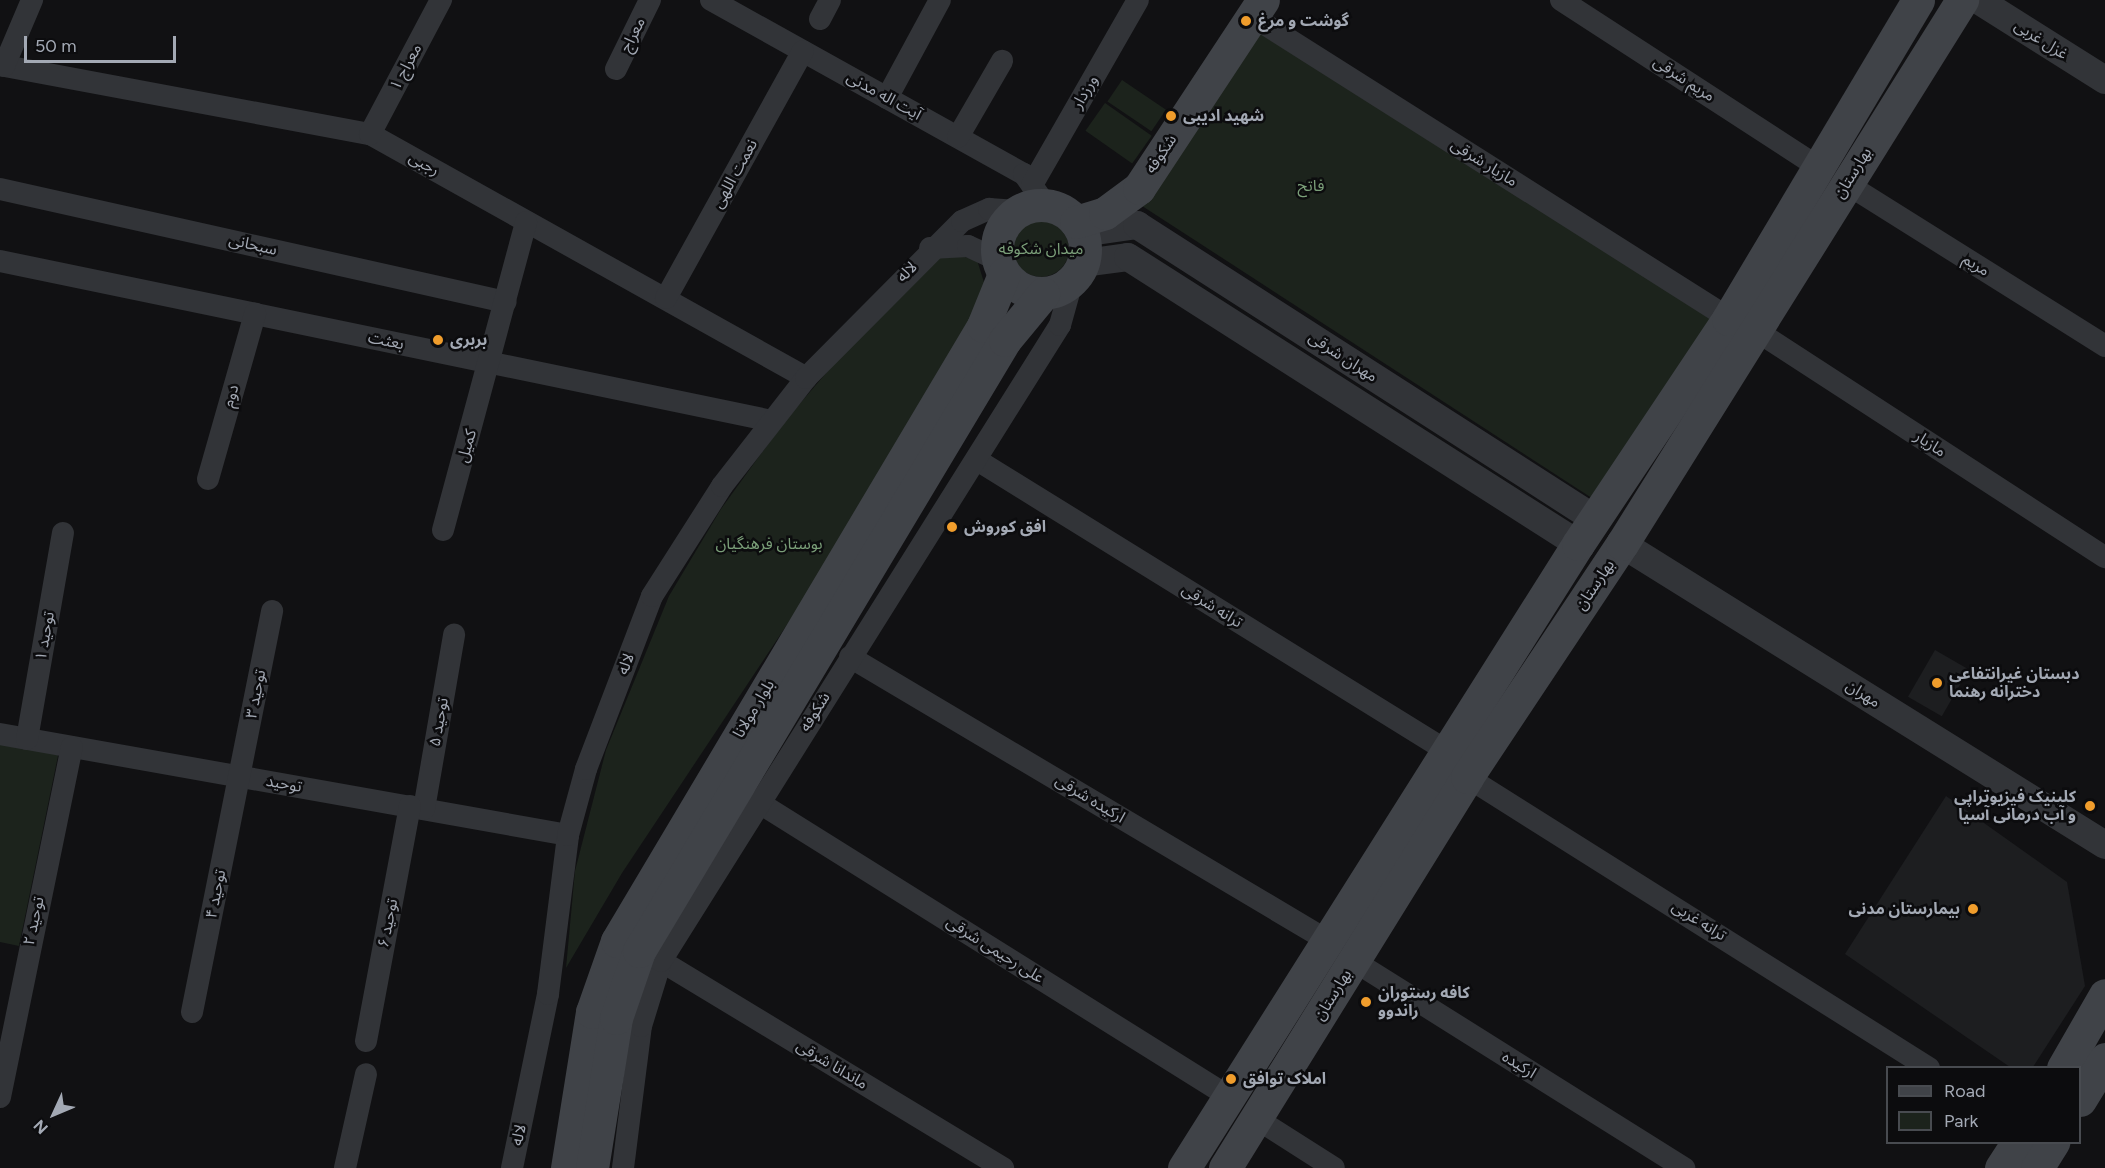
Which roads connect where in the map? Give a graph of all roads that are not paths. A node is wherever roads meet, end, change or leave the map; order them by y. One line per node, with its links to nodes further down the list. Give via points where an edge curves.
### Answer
1 (32, 0): 14 (street)
2 (441, 0): 18 (street, معراج ۱)
3 (650, 0): 15 (street, معراج)
4 (711, 0): 12 (street, آیت اله مدنی)
5 (940, 0): 17 (street)
6 (1138, 0): 23 (street, ورزدار)
7 (1561, 0): 20 (street, مریم شرقی)
8 (1918, 0): 41 (main road, بهارستان, via 1728,319)
9 (1962, 0): 21 (main road, بهارستان)
10 (1978, 0): 16 (street, غزل غربی)
11 (1258, 8): 26 (main road, شکوفه, via 1139,188 1105,213); 31 (street, مازیار شرقی)
12 (803, 51): 17 (street, آیت اله مدنی); 29 (street, نعمت اللهی)
13 (1002, 61): 19 (street)
14 (2, 65): 18 (street, رجبی)
15 (616, 69)
16 (2105, 80)
17 (887, 98): 19 (street, آیت اله مدنی)
18 (370, 134): 24 (street, رجبی)
19 (958, 137): 23 (street, آیت اله مدنی, via 1024,174)
20 (1806, 159)
21 (1847, 184): 33 (main road, بهارستان); 34 (street, مریم)
22 (0, 189): 30 (street, سبحانی)
23 (1032, 200): 25 (street, لاله, via 974,213); 26 (main road); 28 (main road, via 1000,232)
24 (526, 222): 29 (street, رجبی); 30 (street, کمیل)
25 (930, 248): 28 (street, لاله, via 968,246); 36 (street, لاله)
26 (1071, 259): 28 (main road, via 1017,287); 38 (street, شکوفه, via 1060,325); 41 (street, مهران شرقی, via 1137,225); 76 (main road, بلوار مولانا, via 1005,340 639,951 616,1018)
27 (0, 261): 32 (street, بعثت)
28 (1001, 267): 75 (main road, بلوار مولانا, via 983,326 617,941 592,1012)
29 (666, 298): 36 (street, رجبی)
30 (506, 302): 35 (street, کمیل)
31 (1716, 310)
32 (255, 314): 35 (street, بعثت); 39 (street, دوم)
33 (1755, 330): 43 (main road, بهارستان); 44 (street, مازیار)
34 (2105, 346)
35 (490, 363): 37 (street, بعثت); 40 (street, کمیل)
36 (806, 378): 37 (street, لاله)
37 (772, 421): 56 (street, لاله, via 652,596 586,769)
38 (977, 460): 47 (street, شکوفه); 51 (street, ترانه شرقی)
39 (208, 478)
40 (443, 530)
41 (1586, 532): 51 (main road, بهارستان)
42 (63, 533): 49 (street, توحید ۱)
43 (1622, 544): 53 (main road, بهارستان); 57 (street, مهران)
44 (2105, 557)
45 (272, 611): 52 (street, توحید ۳)
46 (454, 635): 55 (street, توحید ۵)
47 (850, 657): 54 (street, شکوفه); 58 (street, ارکیده شرقی)
48 (0, 734): 49 (street, توحید)
49 (27, 739): 50 (street, توحید)
50 (72, 747): 52 (street, توحید); 67 (street, توحید ۲)
51 (1447, 751): 58 (main road, بهارستان)
52 (240, 776): 55 (street, توحید); 61 (street, توحید ۴)
53 (1467, 777): 58 (main road, بهارستان); 64 (street, ترانه غربی)
54 (758, 802): 59 (street, شکوفه); 69 (street, علی رحیمی شرقی)
55 (417, 808): 56 (street, توحید); 62 (street, توحید ۶)
56 (568, 835): 74 (street, لاله, via 548,994)
57 (2105, 845)
58 (1342, 952): 69 (main road, بهارستان); 70 (main road, بهارستان); 82 (street, ارکیده)
59 (661, 961): 77 (street, شکوفه, via 640,1026); 78 (street, ماندانا شرقی)
60 (2105, 995): 65 (main road)
61 (192, 1012)
62 (366, 1041)
63 (2105, 1059): 68 (main road)
64 (1926, 1066)
65 (2064, 1066)
66 (366, 1074): 73 (street)
67 (0, 1097)
68 (2081, 1097)
69 (1231, 1098): 79 (main road, بهارستان)
70 (1257, 1119): 80 (main road, بهارستان); 81 (street)
71 (2017, 1144): 83 (main road)
72 (2052, 1144): 84 (main road)
73 (345, 1168)
74 (512, 1168)
75 (567, 1168)
76 (592, 1168)
77 (623, 1168)
78 (1003, 1168)
79 (1184, 1168)
80 (1225, 1168)
81 (1334, 1168)
82 (1684, 1168)
83 (2001, 1168)
84 (2037, 1168)

